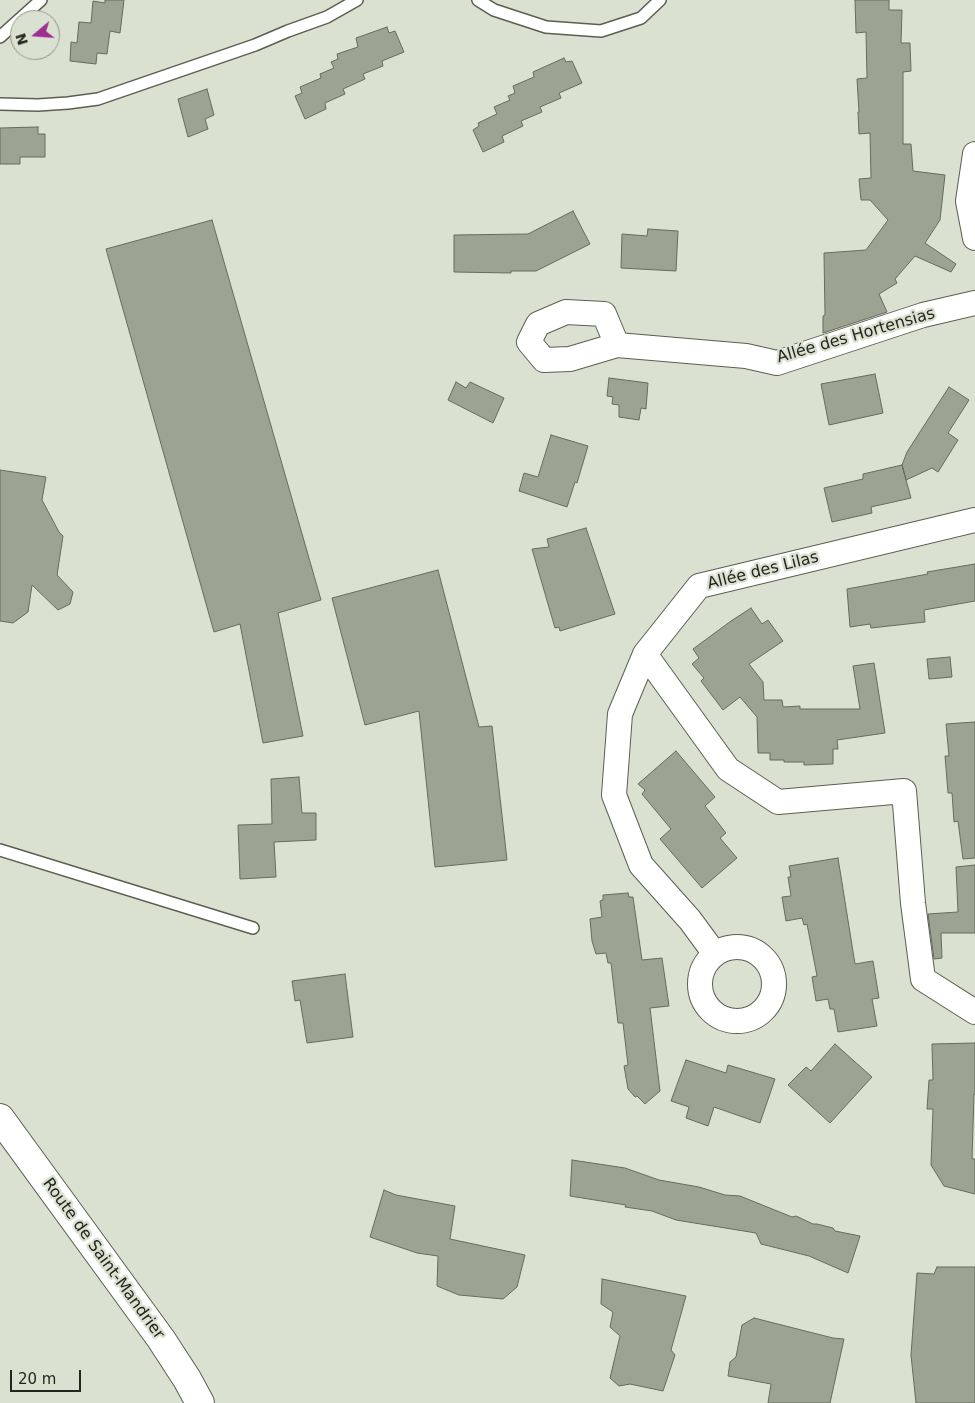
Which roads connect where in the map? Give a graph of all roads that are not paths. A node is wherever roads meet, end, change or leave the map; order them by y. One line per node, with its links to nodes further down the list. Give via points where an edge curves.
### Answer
1 (40, 0): 5 (lane)
2 (357, 0): 6 (lane, via 327,17 255,45 98,99 38,105)
3 (478, 0): 4 (lane, via 494,10 546,26 601,31 641,18)
4 (660, 0)
5 (0, 36)
6 (0, 104)
7 (975, 154): 8 (street, via 968,201)
8 (975, 238)
9 (975, 303): 10 (street, Allée des Hortensias, via 924,315 777,363 746,356)
10 (617, 345)
11 (975, 520): 12 (street, Allée des Lilas, via 699,586)
12 (645, 654): 15 (street, Allée des Lilas, via 620,714 614,795 642,865); 16 (street, via 728,769 778,802 904,791 923,979)
13 (0, 850): 14 (lane)
14 (253, 928)
15 (715, 954)
16 (975, 1012)
17 (0, 1118): 20 (main road, Route de Saint-Mandrier, via 161,1339)
18 (0, 1141): 19 (main road, Route de Saint-Mandrier, via 152,1349 172,1384)
19 (178, 1403)
20 (200, 1403)

